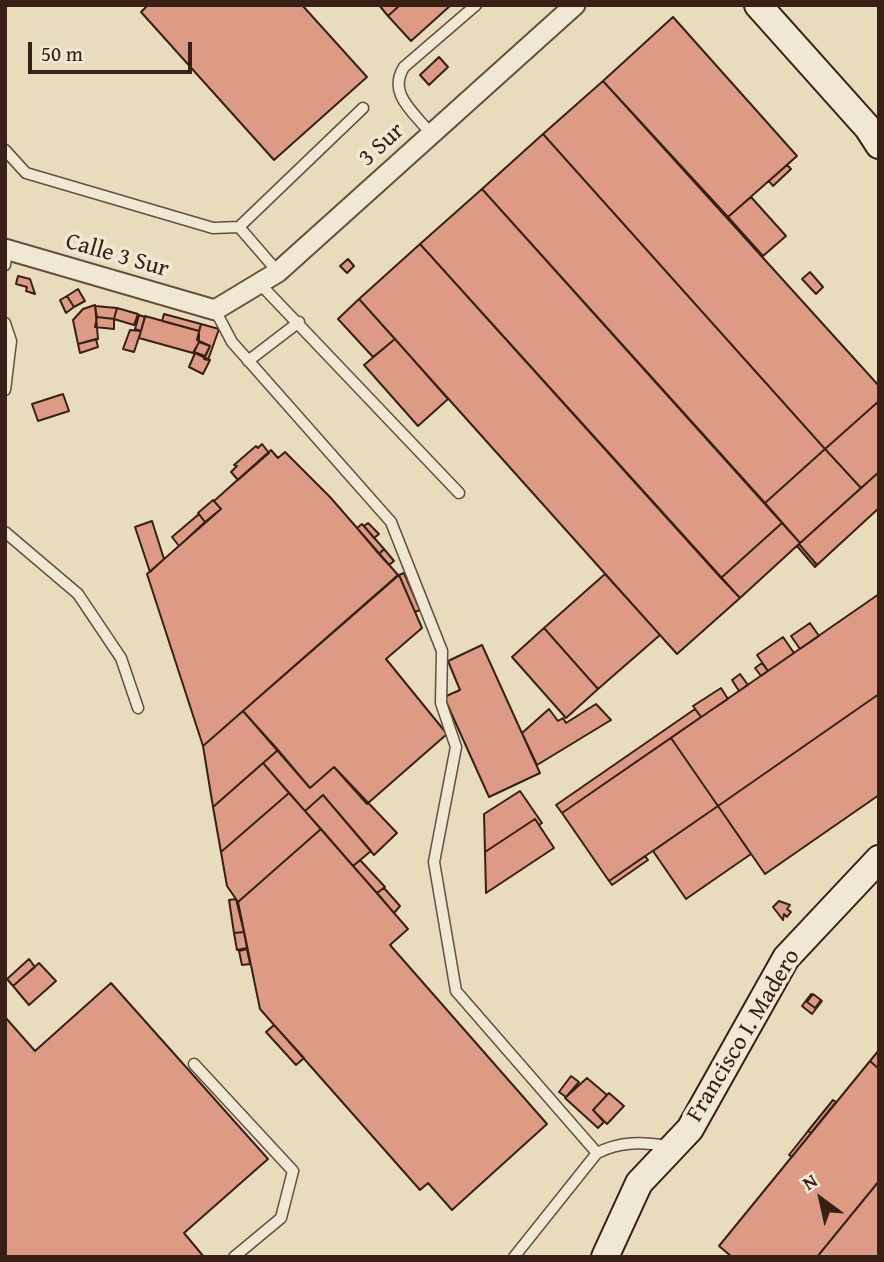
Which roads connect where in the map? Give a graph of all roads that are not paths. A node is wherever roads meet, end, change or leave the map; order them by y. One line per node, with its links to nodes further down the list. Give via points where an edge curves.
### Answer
1 (476, 5): 5 (lane, via 396,79 398,92)
2 (575, 5): 5 (street, 3 Sur)
3 (758, 5): 6 (street)
4 (363, 108): 8 (lane)
5 (431, 134): 10 (street, 3 Sur)
6 (879, 145)
7 (5, 150): 8 (lane, via 26,173 213,229)
8 (239, 227): 10 (lane)
9 (6, 254): 12 (street, Calle 3 Sur)
10 (278, 272): 11 (street, 3 Sur)
11 (261, 285): 12 (street, 3 Sur); 13 (lane)
12 (215, 310): 15 (lane)
13 (299, 322): 15 (lane); 17 (lane)
14 (5, 323): 16 (lane, via 11,341)
15 (248, 360): 23 (lane, via 391,522 442,651 441,703 456,747 434,862 456,991)
16 (5, 390)
17 (459, 493)
18 (5, 532): 19 (lane, via 78,594 121,658)
19 (138, 708)
20 (879, 859): 22 (street, Francisco I. Madero, via 786,958 690,1129)
21 (194, 1064): 24 (lane, via 293,1171 281,1218)
22 (673, 1146): 23 (lane, via 614,1144); 26 (street, Francisco I. Madero, via 639,1183)
23 (597, 1153): 25 (lane)
24 (234, 1257)
25 (514, 1257)
26 (605, 1257)

